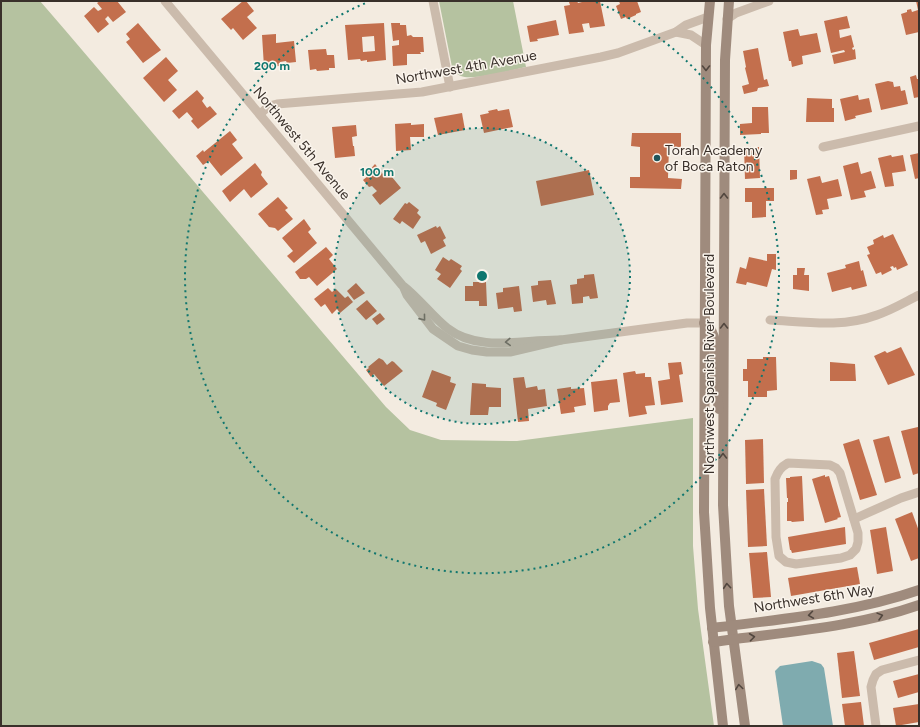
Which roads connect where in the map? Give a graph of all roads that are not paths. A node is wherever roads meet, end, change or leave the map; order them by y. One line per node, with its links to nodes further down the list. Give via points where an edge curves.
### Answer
1 (165, 1): 11 (street, Northwest 5th Avenue)
2 (433, 1): 10 (street)
3 (710, 1): 6 (main road, Northwest Spanish River Boulevard)
4 (729, 1): 7 (main road, Northwest Spanish River Boulevard)
5 (769, 1): 7 (street)
6 (708, 16): 8 (street, Northwest 4th Avenue); 9 (main road, Northwest Spanish River Boulevard)
7 (727, 19): 17 (main road, Northwest Spanish River Boulevard, one-way to 7, via 724,60)
8 (676, 32): 9 (street, via 691,35); 10 (street, Northwest 4th Avenue, via 618,53)
9 (706, 45): 16 (main road, Northwest Spanish River Boulevard, one-way to 16)
10 (450, 87): 11 (street, Northwest 4th Avenue, via 422,92 277,104 269,106)
11 (260, 114): 16 (street, Northwest 5th Avenue, via 402,285 449,329 468,338 492,343 561,340 687,323)
12 (919, 126): 13 (street)
13 (823, 147)
14 (919, 295): 15 (street, via 894,308 860,320 841,323)
15 (770, 320)
16 (704, 323): 17 (main road, via 714,337 715,385); 23 (main road, Northwest Spanish River Boulevard, via 704,512)
17 (723, 430): 22 (main road, Northwest Spanish River Boulevard, one-way to 17, via 724,534)
18 (919, 492): 19 (street)
19 (854, 519): 19 (street, via 858,542 850,555 796,564 786,562 778,556 776,537 775,479 778,472 788,463 836,468 840,473)
20 (919, 590): 22 (main road, Northwest 6th Way, one-way to 22, via 850,608)
21 (919, 605): 24 (main road, Northwest 6th Way, one-way to 21, via 873,618)
22 (731, 625): 23 (main road, Northwest 6th Way); 24 (main road, Northwest Spanish River Boulevard)
23 (712, 628): 25 (main road, Northwest Spanish River Boulevard)
24 (733, 639): 25 (main road, Northwest 6th Way); 28 (main road, Northwest Spanish River Boulevard, one-way to 24)
25 (714, 642): 27 (main road, Northwest Spanish River Boulevard)
26 (919, 660): 29 (street, via 876,674 871,687)
27 (722, 726)
28 (745, 726)
29 (876, 726)

